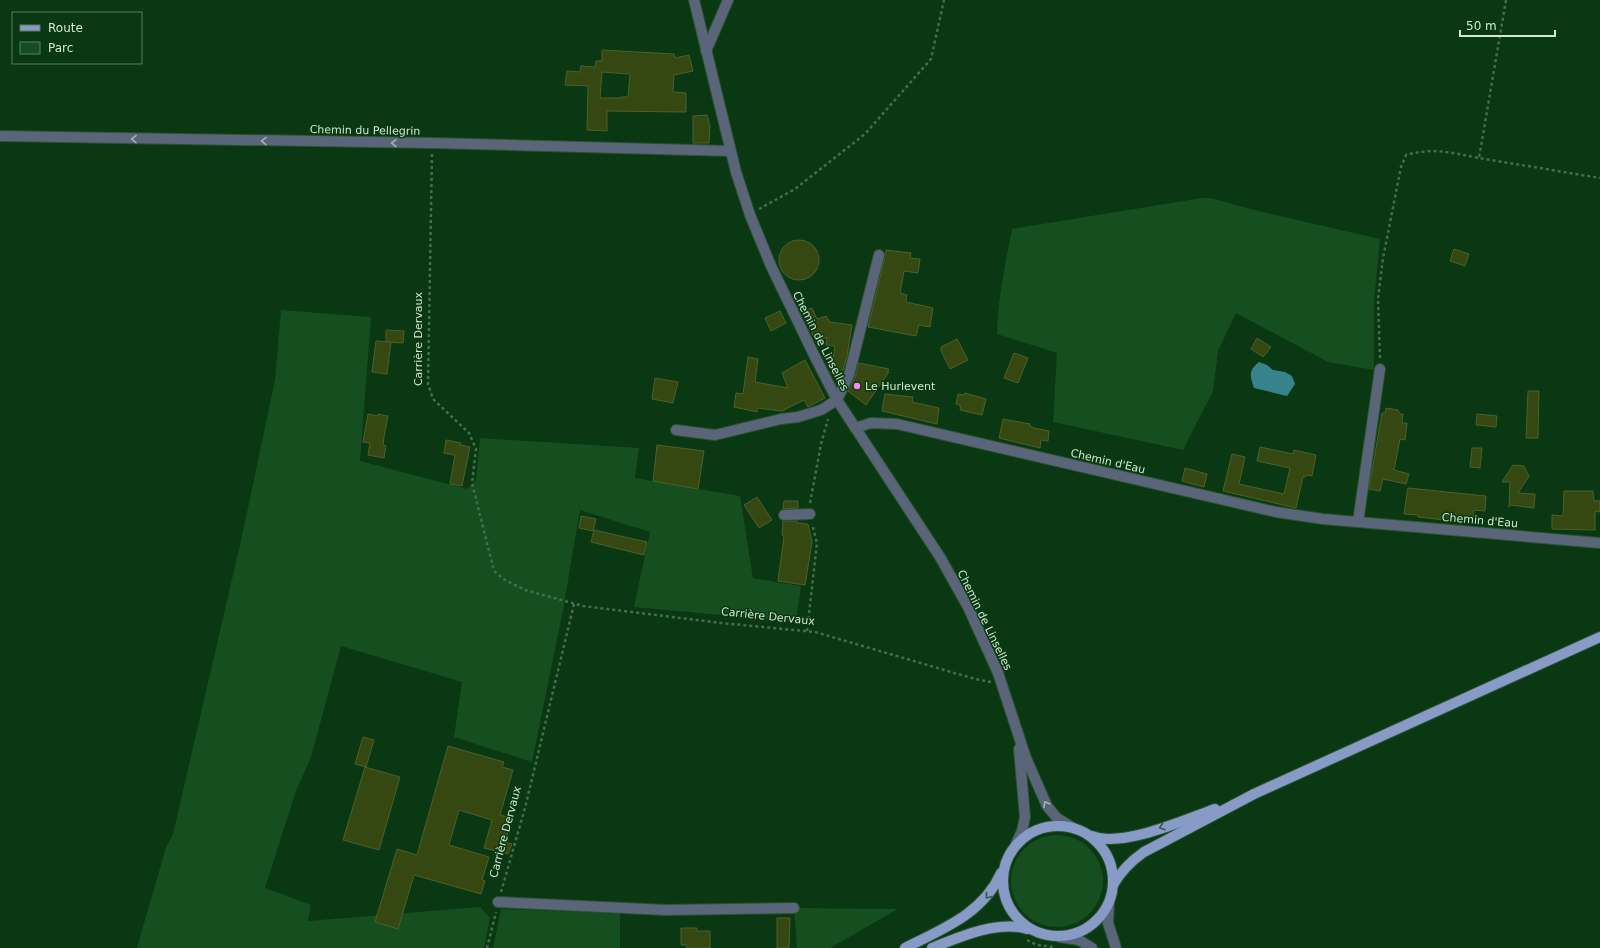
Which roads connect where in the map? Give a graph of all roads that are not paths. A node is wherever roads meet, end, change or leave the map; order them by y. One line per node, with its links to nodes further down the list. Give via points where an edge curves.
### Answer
1 (694, 0): 3 (street, Chemin de Linselles)
2 (728, 0): 3 (street)
3 (706, 51): 5 (street, Chemin de Linselles)
4 (0, 136): 5 (street, Chemin du Pellegrin, one-way to 4)
5 (730, 151): 8 (street, Chemin de Linselles, via 750,214 777,279)
6 (879, 255): 8 (street, via 849,375)
7 (1380, 369): 13 (street)
8 (837, 400): 9 (street, Chemin de Linselles); 10 (street, via 821,410 798,417 715,435)
9 (855, 428): 13 (street, Chemin d'Eau, via 871,423 897,424 1276,512); 16 (street, Chemin de Linselles, via 968,607 1002,684)
10 (676, 430)
11 (810, 514): 12 (street)
12 (784, 515)
13 (1358, 522): 14 (street, Chemin d'Eau)
14 (1600, 543)
15 (1600, 637): 17 (main road)
16 (1017, 732): 18 (street, one-way to 16, via 1057,818 1047,806); 20 (street, via 1025,817 1022,831)
17 (1254, 794): 19 (main road, one-way to 19, via 1164,827 1124,838 1105,840); 22 (main road, via 1144,852 1122,870)
18 (1075, 828): 19 (main road); 20 (main road, via 1057,826 1038,829)
19 (1086, 834): 22 (main road, via 1096,841 1107,856)
20 (1013, 846): 21 (main road)
21 (1003, 864): 26 (main road, via 1002,882 1006,902 1017,919); 28 (main road, one-way to 28, via 994,887 981,904 961,918)
22 (1113, 885): 24 (main road)
23 (498, 902): 25 (street, via 666,910)
24 (1109, 903): 27 (main road, via 1090,926 1073,934); 31 (street, via 1108,923)
25 (794, 908)
26 (1033, 931): 27 (main road); 29 (main road, via 1007,926 964,936)
27 (1059, 936): 30 (street, via 1079,940)
28 (905, 948)
29 (932, 948)
30 (1092, 948)
31 (1116, 948)

